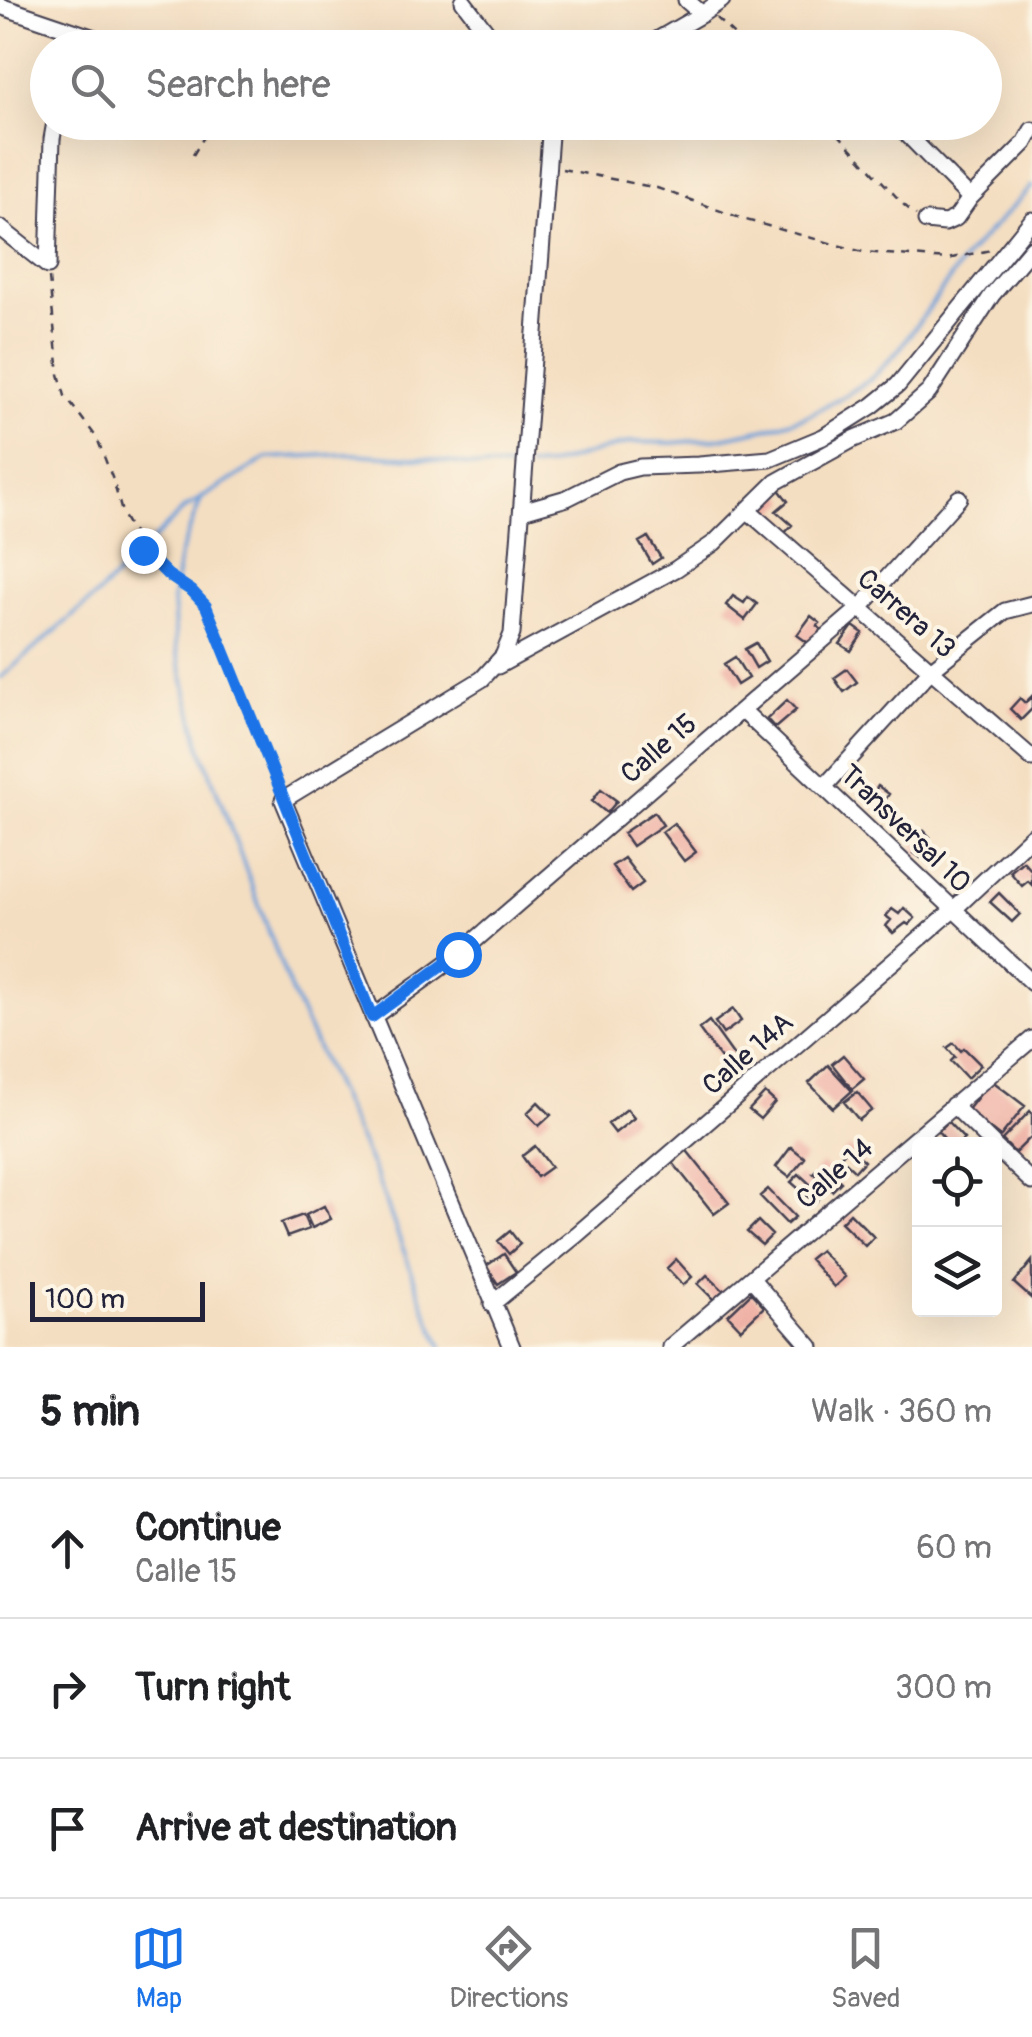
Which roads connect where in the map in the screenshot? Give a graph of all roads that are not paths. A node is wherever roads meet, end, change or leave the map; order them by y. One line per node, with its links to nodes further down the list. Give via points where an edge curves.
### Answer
1 (686, 0): 5 (street)
2 (722, 0): 5 (street)
3 (463, 1): 7 (street)
4 (0, 6): 6 (street)
5 (705, 12): 8 (street)
6 (64, 30)
7 (485, 30)
8 (674, 30)
9 (1032, 130): 13 (street)
10 (52, 140): 16 (street, via 48,266)
11 (550, 140): 20 (street)
12 (914, 140): 13 (street)
13 (970, 198): 14 (street, via 956,218)
14 (926, 220)
15 (1032, 220): 20 (street, via 898,385 824,437 770,460 640,467)
16 (0, 228)
17 (1032, 248): 19 (street, via 992,295 929,392 896,422 776,482)
18 (958, 498): 22 (street, Calle 15)
19 (746, 510): 22 (street, Carrera 13); 24 (street, via 676,569)
20 (522, 511): 24 (street, via 512,634)
21 (1032, 604): 23 (street, via 1005,611)
22 (860, 608): 23 (street, Carrera 13); 25 (street, Calle 15)
23 (932, 669): 26 (street, Carrera 13); 27 (street)
24 (490, 670): 31 (street, via 283,800)
25 (743, 711): 27 (street, Transversal 10); 31 (street, Calle 15, via 458,954)
26 (1032, 758)
27 (825, 786): 29 (street, Transversal 10)
28 (1032, 836): 29 (street, Calle 14A)
29 (953, 910): 30 (street, Transversal 10); 38 (street, Calle 14A)
30 (1032, 983)
31 (372, 1017): 38 (street)
32 (1032, 1038): 33 (street, Calle 14)
33 (953, 1105): 34 (street); 37 (street, Calle 14)
34 (986, 1137)
35 (1002, 1153): 36 (street)
36 (1032, 1182)
37 (752, 1279): 40 (street, Calle 14); 41 (street)
38 (492, 1304): 39 (street)
39 (512, 1347)
40 (670, 1347)
41 (811, 1347)

